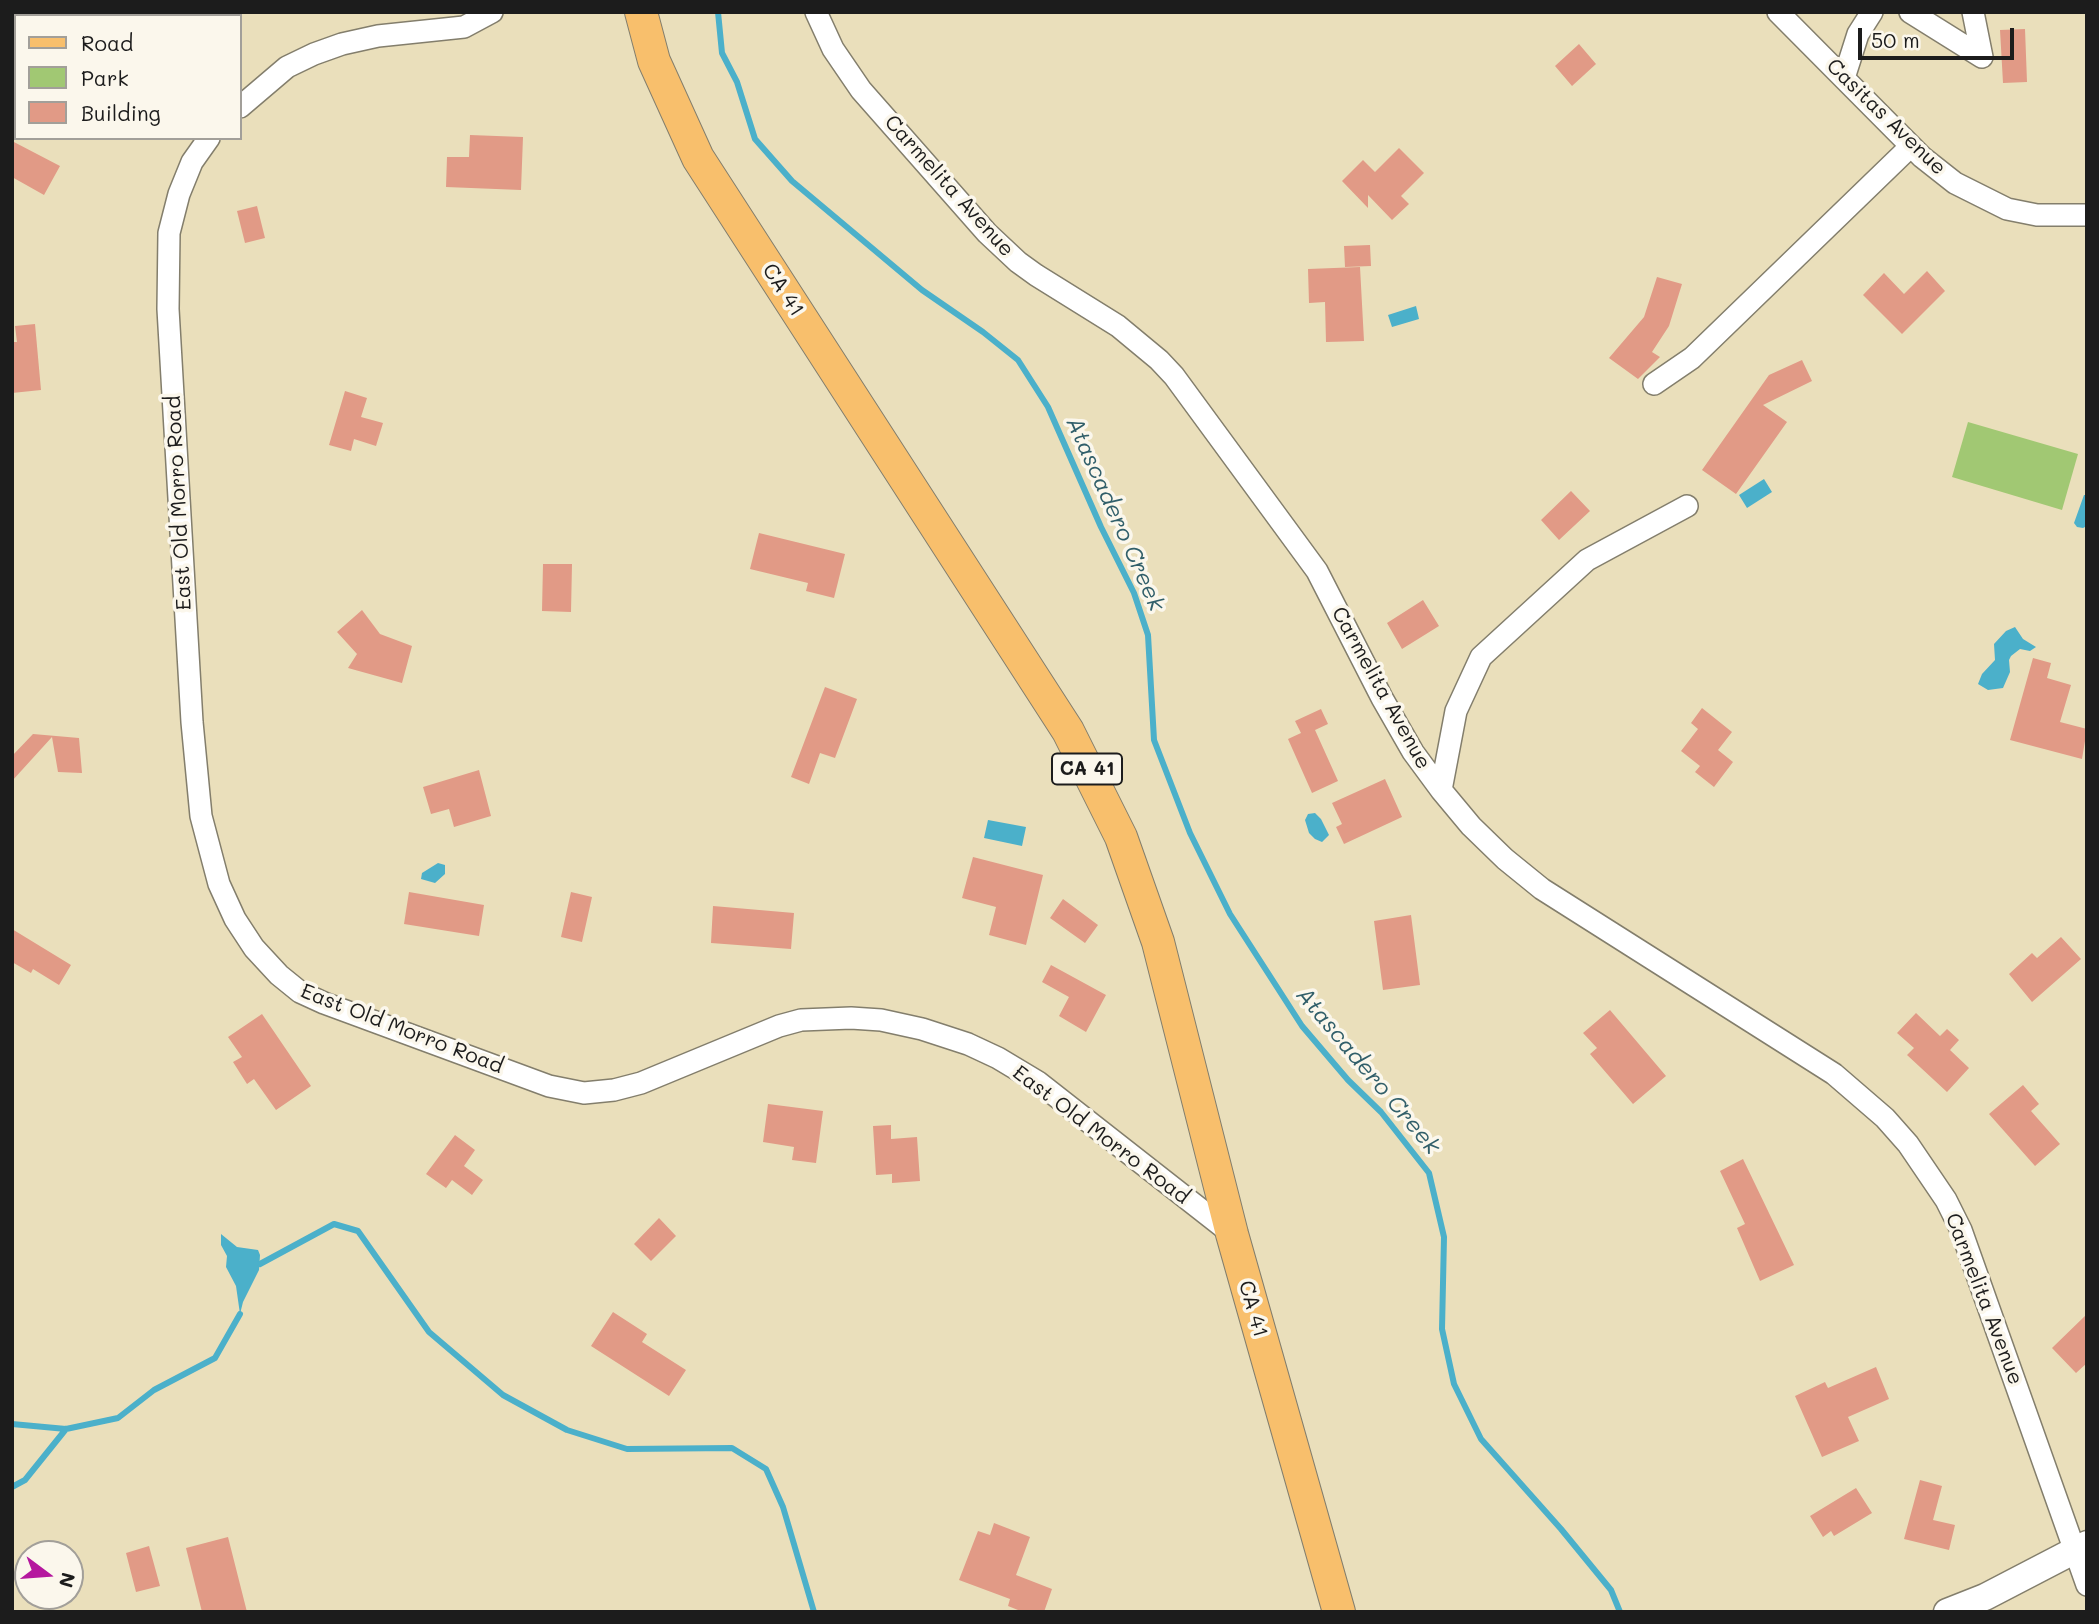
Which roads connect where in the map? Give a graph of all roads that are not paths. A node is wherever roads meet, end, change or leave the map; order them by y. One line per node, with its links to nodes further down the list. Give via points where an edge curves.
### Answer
1 (492, 12): 9 (street, via 464,27 378,36 314,54 288,67)
2 (641, 12): 16 (main road, CA 41 / CA 41, via 654,61 698,158 1068,732 1121,837 1158,942)
3 (816, 12): 15 (street, Carmelita Avenue, via 833,49 861,90 987,233 1036,275 1118,326 1174,376 1317,571 1382,698)
4 (1778, 12): 8 (street, Casitas Avenue)
5 (1872, 12): 8 (street, via 1858,34)
6 (1910, 12): 7 (street, via 1982,57)
7 (1973, 12)
8 (1844, 78): 11 (street, Casitas Avenue)
9 (242, 105)
10 (208, 140): 16 (street, East Old Morro Road, via 178,194 169,233 168,309 201,816 213,865 235,919 254,948 300,992 324,1003 549,1086 584,1093 641,1083 801,1020 851,1017 922,1029 988,1053 1038,1082)
11 (1911, 146): 12 (street, Casitas Avenue, via 1955,184 2007,209 2037,215); 13 (street, via 1692,358)
12 (2087, 215)
13 (1654, 384)
14 (1687, 506): 15 (street, via 1587,559 1481,657 1456,712)
15 (1441, 790): 17 (street, Carmelita Avenue, via 1471,826 1542,890 1834,1074 1908,1144 1961,1230)
16 (1232, 1234): 19 (main road, CA 41 / CA 41)
17 (2081, 1547): 18 (street, Carmelita Avenue); 20 (street)
18 (2087, 1585)
19 (1339, 1612)
20 (1947, 1612)

